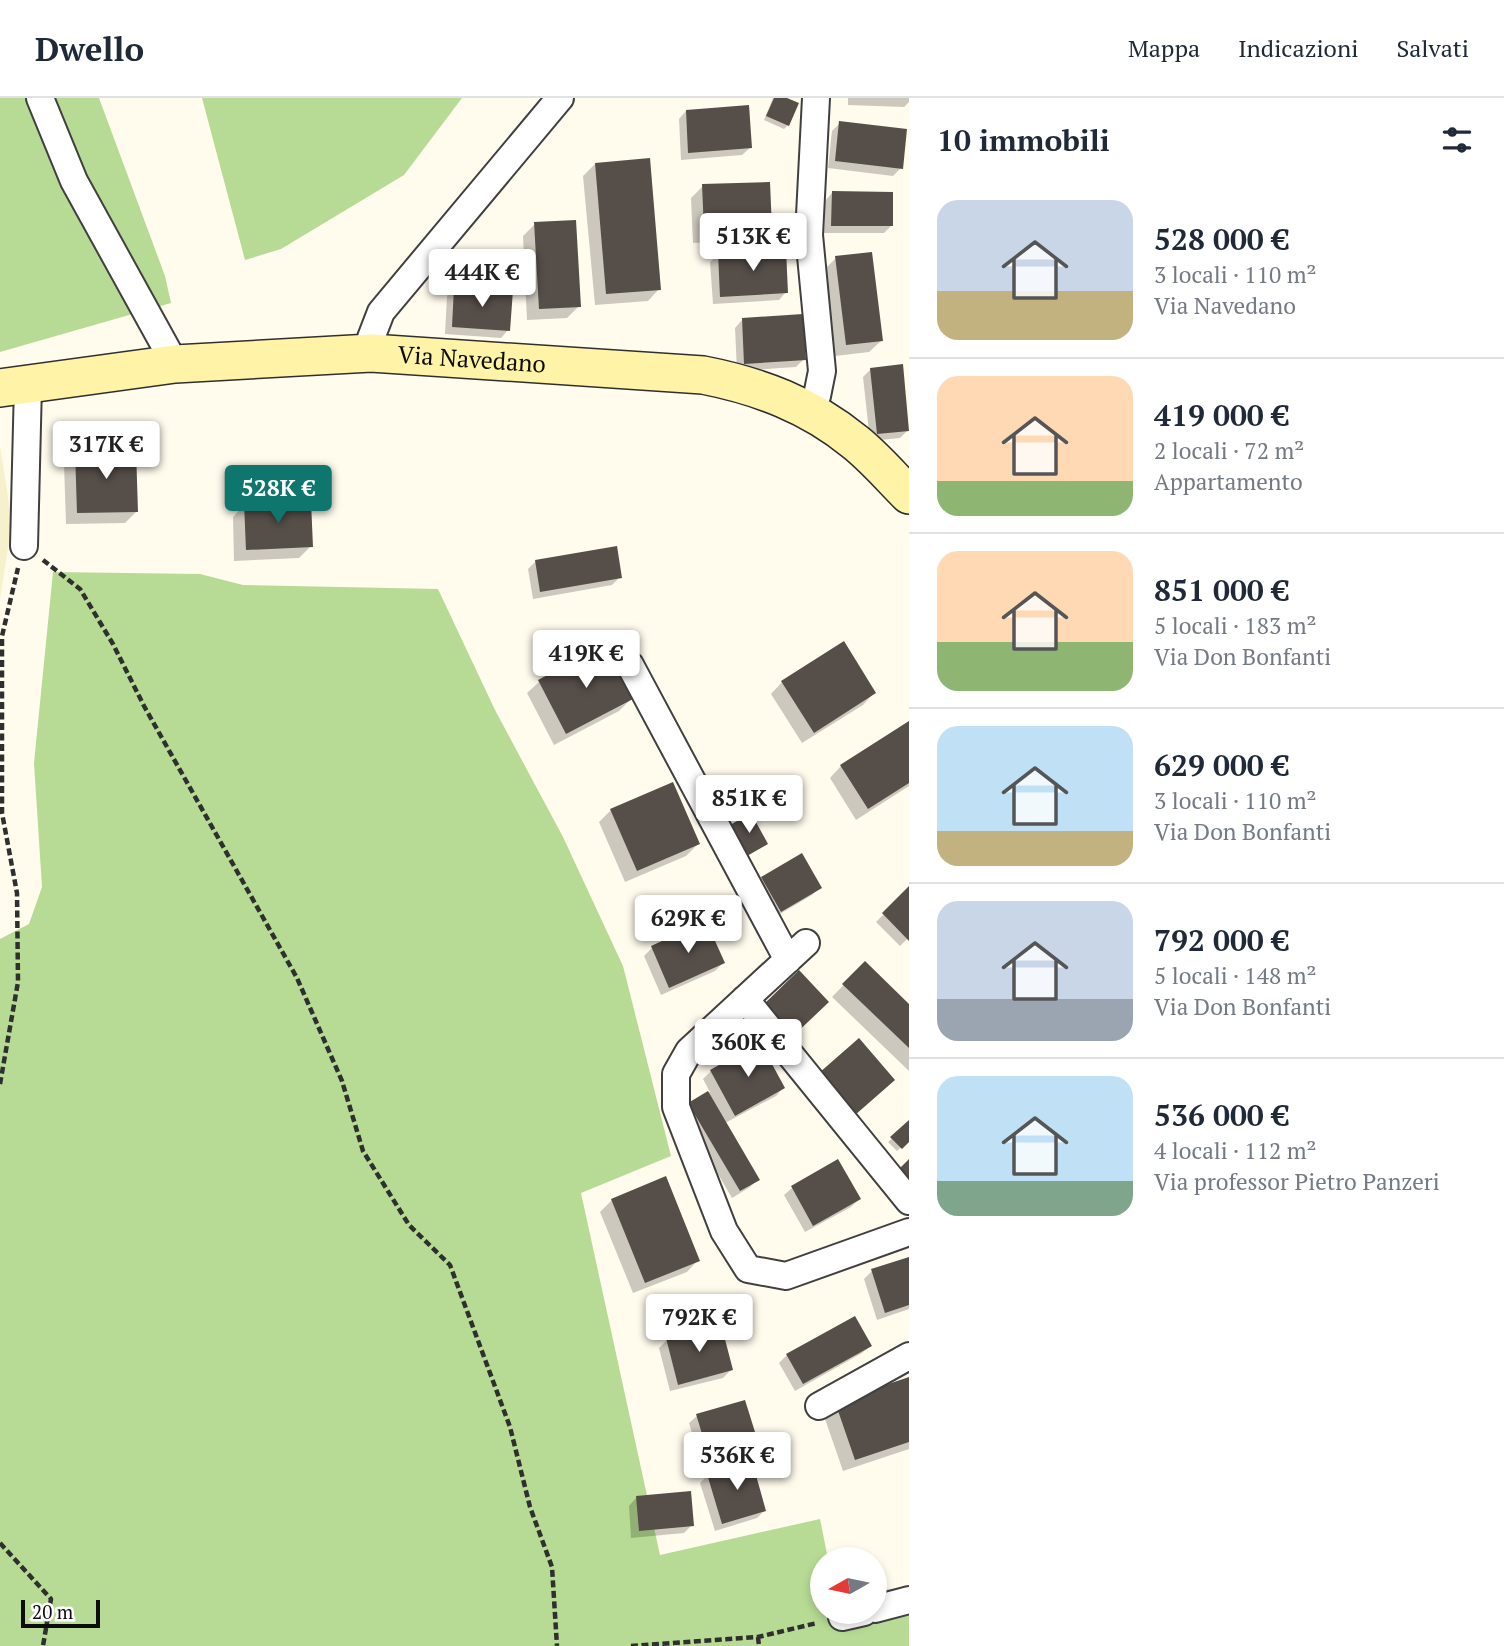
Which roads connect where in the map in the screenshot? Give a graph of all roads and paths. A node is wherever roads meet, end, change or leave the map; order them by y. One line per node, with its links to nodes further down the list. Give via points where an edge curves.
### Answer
1 (40, 98): 5 (street, via 74,181)
2 (560, 98): 4 (street, via 381,312 371,338)
3 (816, 98): 7 (street, via 809,235 822,371)
4 (371, 354): 5 (street, Via Navedano); 7 (street, Via Navedano, via 703,375 739,382)
5 (175, 364): 6 (street, Via Navedano)
6 (14, 387): 9 (street)
7 (809, 411): 8 (street, Via Navedano, via 855,442)
8 (909, 495)
9 (24, 546): 12 (path, via 2,636 2,813 17,893 18,982); 23 (path, via 80,589 100,622 296,978 342,1081 363,1151 408,1225 450,1265 510,1427 530,1507 552,1567)
10 (631, 665): 11 (street, via 797,951)
11 (745, 999): 13 (street); 14 (street, via 689,1051 676,1074 676,1107 724,1231 748,1269 786,1276)
12 (0, 1084)
13 (909, 1201)
14 (909, 1232)
15 (909, 1356): 16 (street)
16 (819, 1406)
17 (0, 1543): 22 (path, via 51,1599)
18 (909, 1601): 19 (street)
19 (887, 1606)
20 (812, 1624): 21 (path)
21 (758, 1637): 24 (path); 25 (path)
22 (43, 1646)
23 (557, 1646)
24 (631, 1646)
25 (759, 1646)

